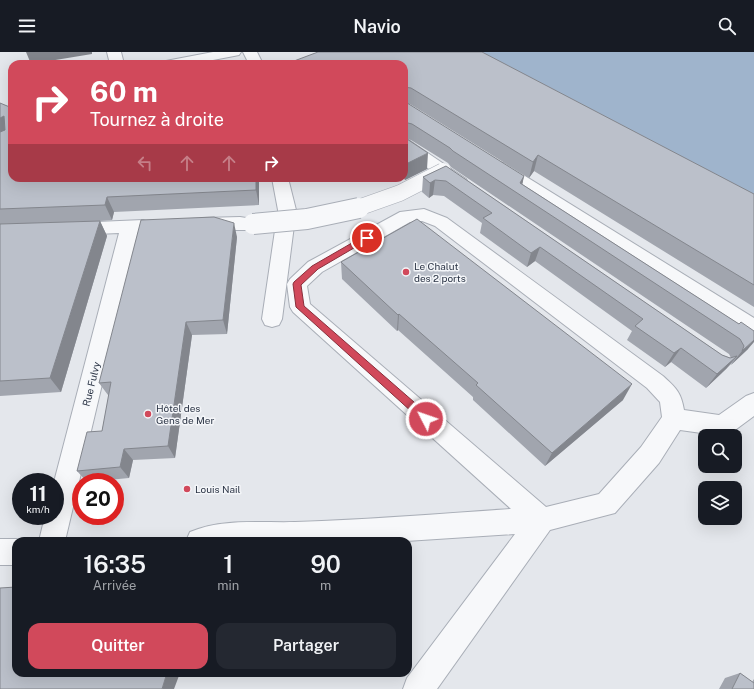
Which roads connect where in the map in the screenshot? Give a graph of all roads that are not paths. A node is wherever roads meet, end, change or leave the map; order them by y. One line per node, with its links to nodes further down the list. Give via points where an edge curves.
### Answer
1 (234, 52): 2 (street)
2 (192, 60)
3 (408, 147): 5 (street)
4 (485, 159): 13 (street)
5 (444, 171): 7 (street); 9 (street, bridge, via 394,196 325,217 293,222)
6 (281, 182): 12 (street, via 287,210)
7 (476, 194)
8 (161, 225): 10 (street)
9 (185, 225)
10 (130, 226): 11 (street); 17 (street, Rue Fulvy)
11 (53, 230)
12 (272, 319)
13 (754, 328)
14 (754, 403): 15 (street, via 723,426)
15 (674, 419): 16 (street, via 650,455 606,504); 16 (street, via 671,398 656,382 441,222 424,215 406,216 315,268 297,284 300,307)
16 (542, 520): 18 (street); 21 (street)
17 (53, 537)
18 (228, 537)
19 (0, 552): 20 (street)
20 (12, 552)
21 (418, 689)

